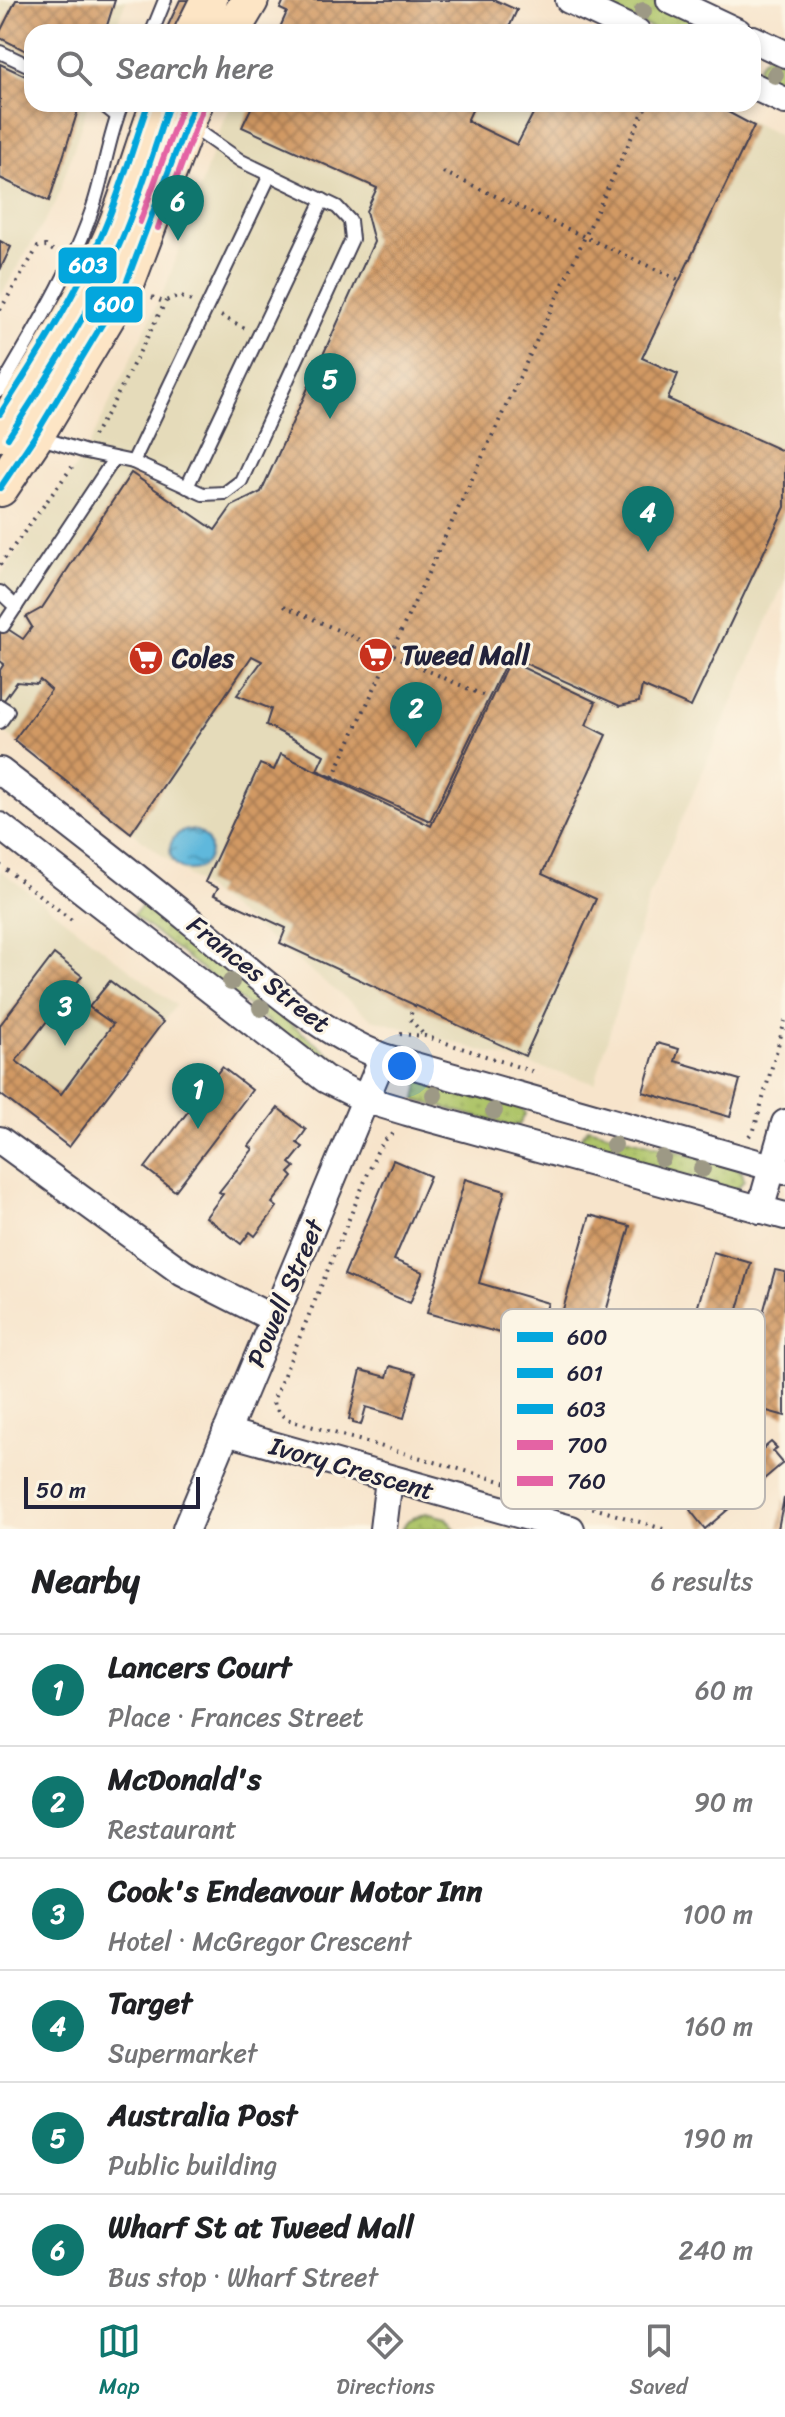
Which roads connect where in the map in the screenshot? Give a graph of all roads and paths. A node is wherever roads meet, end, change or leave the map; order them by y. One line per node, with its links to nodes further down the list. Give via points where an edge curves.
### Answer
1 (165, 0): 6 (lane)
2 (209, 0): 7 (main road)
3 (250, 0): 8 (main road)
4 (569, 0): 9 (street)
5 (670, 0): 10 (street)
6 (155, 24)
7 (197, 24)
8 (236, 24)
9 (620, 24)
10 (721, 24)
11 (761, 43): 13 (street)
12 (0, 52): 14 (lane)
13 (785, 54)
14 (24, 63)
15 (761, 90): 16 (street)
16 (785, 101)
17 (119, 112): 26 (lane, via 72,263)
18 (179, 112): 27 (main road, via 39,372)
19 (182, 112): 22 (lane, via 220,148)
20 (643, 112): 24 (path)
21 (443, 172): 24 (path)
22 (270, 175): 23 (lane); 29 (lane)
23 (323, 200): 30 (lane); 30 (lane, via 345,213 352,239 241,481 213,495)
24 (585, 237): 25 (path); 36 (path)
25 (679, 280)
26 (0, 390)
27 (18, 435): 28 (lane); 31 (main road)
28 (114, 459): 29 (lane); 34 (lane)
29 (133, 462): 30 (lane)
30 (187, 487)
31 (0, 488)
32 (0, 592): 34 (lane)
33 (284, 606): 36 (path)
34 (16, 607): 35 (lane)
35 (3, 626)
36 (391, 653): 37 (path); 41 (path)
37 (489, 698)
38 (0, 706): 39 (lane, via 8,711)
39 (0, 722)
40 (0, 771): 49 (street, Frances Street, via 309,1017)
41 (333, 777)
42 (0, 826): 51 (street, Frances Street, via 325,1079)
43 (0, 865): 44 (path)
44 (73, 921)
45 (415, 1005): 48 (path, via 409,1018)
46 (785, 1021): 54 (path, via 754,1130)
47 (397, 1034): 48 (path)
48 (425, 1036): 50 (path)
49 (383, 1057): 51 (street, Powell Street); 56 (street, Frances Street)
50 (543, 1076)
51 (367, 1100): 57 (street, Frances Street); 58 (street, Powell Street)
52 (785, 1123): 56 (street)
53 (403, 1130): 61 (path, via 377,1152 274,1407 286,1419)
54 (740, 1135)
55 (0, 1140): 58 (street, via 171,1265)
56 (779, 1169): 57 (street)
57 (773, 1213)
58 (274, 1319): 59 (street, Powell Street)
59 (226, 1432): 60 (street, Ivory Crescent); 64 (street, Powell Street)
60 (389, 1479): 63 (street, Ivory Crescent); 65 (street)
61 (501, 1481)
62 (597, 1509): 67 (path)
63 (482, 1517): 66 (street, Ivory Crescent)
64 (186, 1529)
65 (383, 1529)
66 (571, 1529)
67 (663, 1529)

